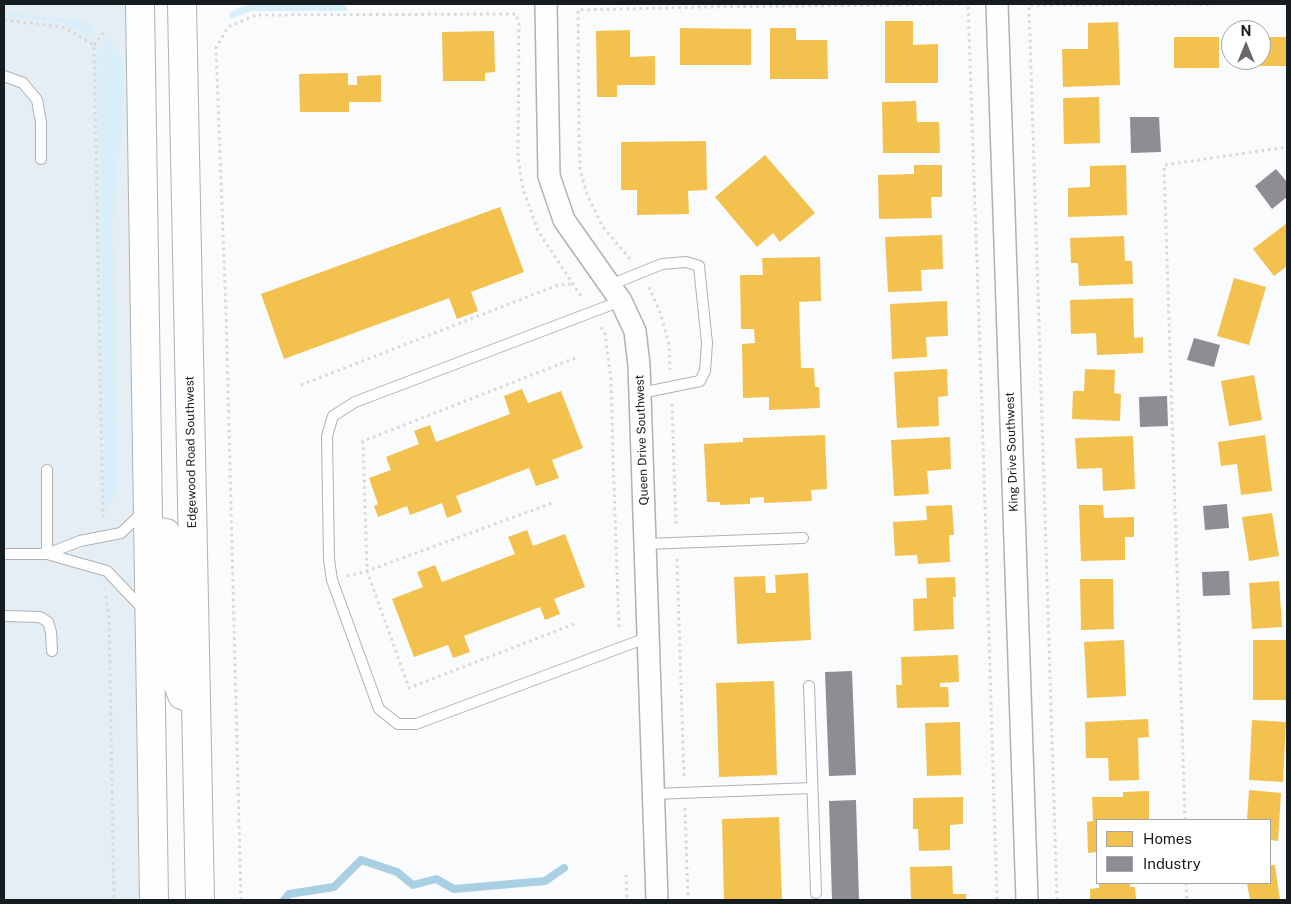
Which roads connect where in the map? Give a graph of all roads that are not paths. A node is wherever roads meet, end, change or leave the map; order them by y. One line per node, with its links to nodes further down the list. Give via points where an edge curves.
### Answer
1 (140, 4): 10 (main road)
2 (182, 4): 20 (main road, Edgewood Road Southwest)
3 (546, 4): 7 (street, Queen Drive Southwest, via 549,176 564,220)
4 (997, 4): 27 (street, King Drive Southwest)
5 (4, 76): 6 (lane, via 23,83 37,100 41,122)
6 (41, 159)
7 (615, 293): 8 (street, Queen Drive Southwest, via 635,331); 8 (lane, via 640,273 662,264 686,262 699,266 707,343 705,371 700,381); 17 (lane, via 592,312 355,402 333,416 327,436 329,559 332,580 379,709 398,724 416,724)
8 (641, 393): 12 (street, Queen Drive Southwest)
9 (47, 470): 14 (lane)
10 (148, 518): 14 (lane, via 121,533 80,541); 16 (main road); 20 (main road, via 166,533 173,549 176,679 182,694)
11 (804, 538): 12 (lane)
12 (646, 544): 17 (street, Queen Drive Southwest)
13 (4, 554): 14 (lane)
14 (47, 554): 16 (lane, via 107,571)
15 (4, 616): 18 (lane, via 40,617 48,622)
16 (149, 617): 24 (main road)
17 (649, 637): 22 (street, Queen Drive Southwest)
18 (52, 651)
19 (809, 686): 21 (lane)
20 (196, 700): 25 (main road, Edgewood Road Southwest)
21 (812, 788): 22 (lane); 23 (lane)
22 (654, 794): 26 (street, Queen Drive Southwest)
23 (816, 893)
24 (154, 900)
25 (200, 900)
26 (657, 900)
27 (1027, 900)

